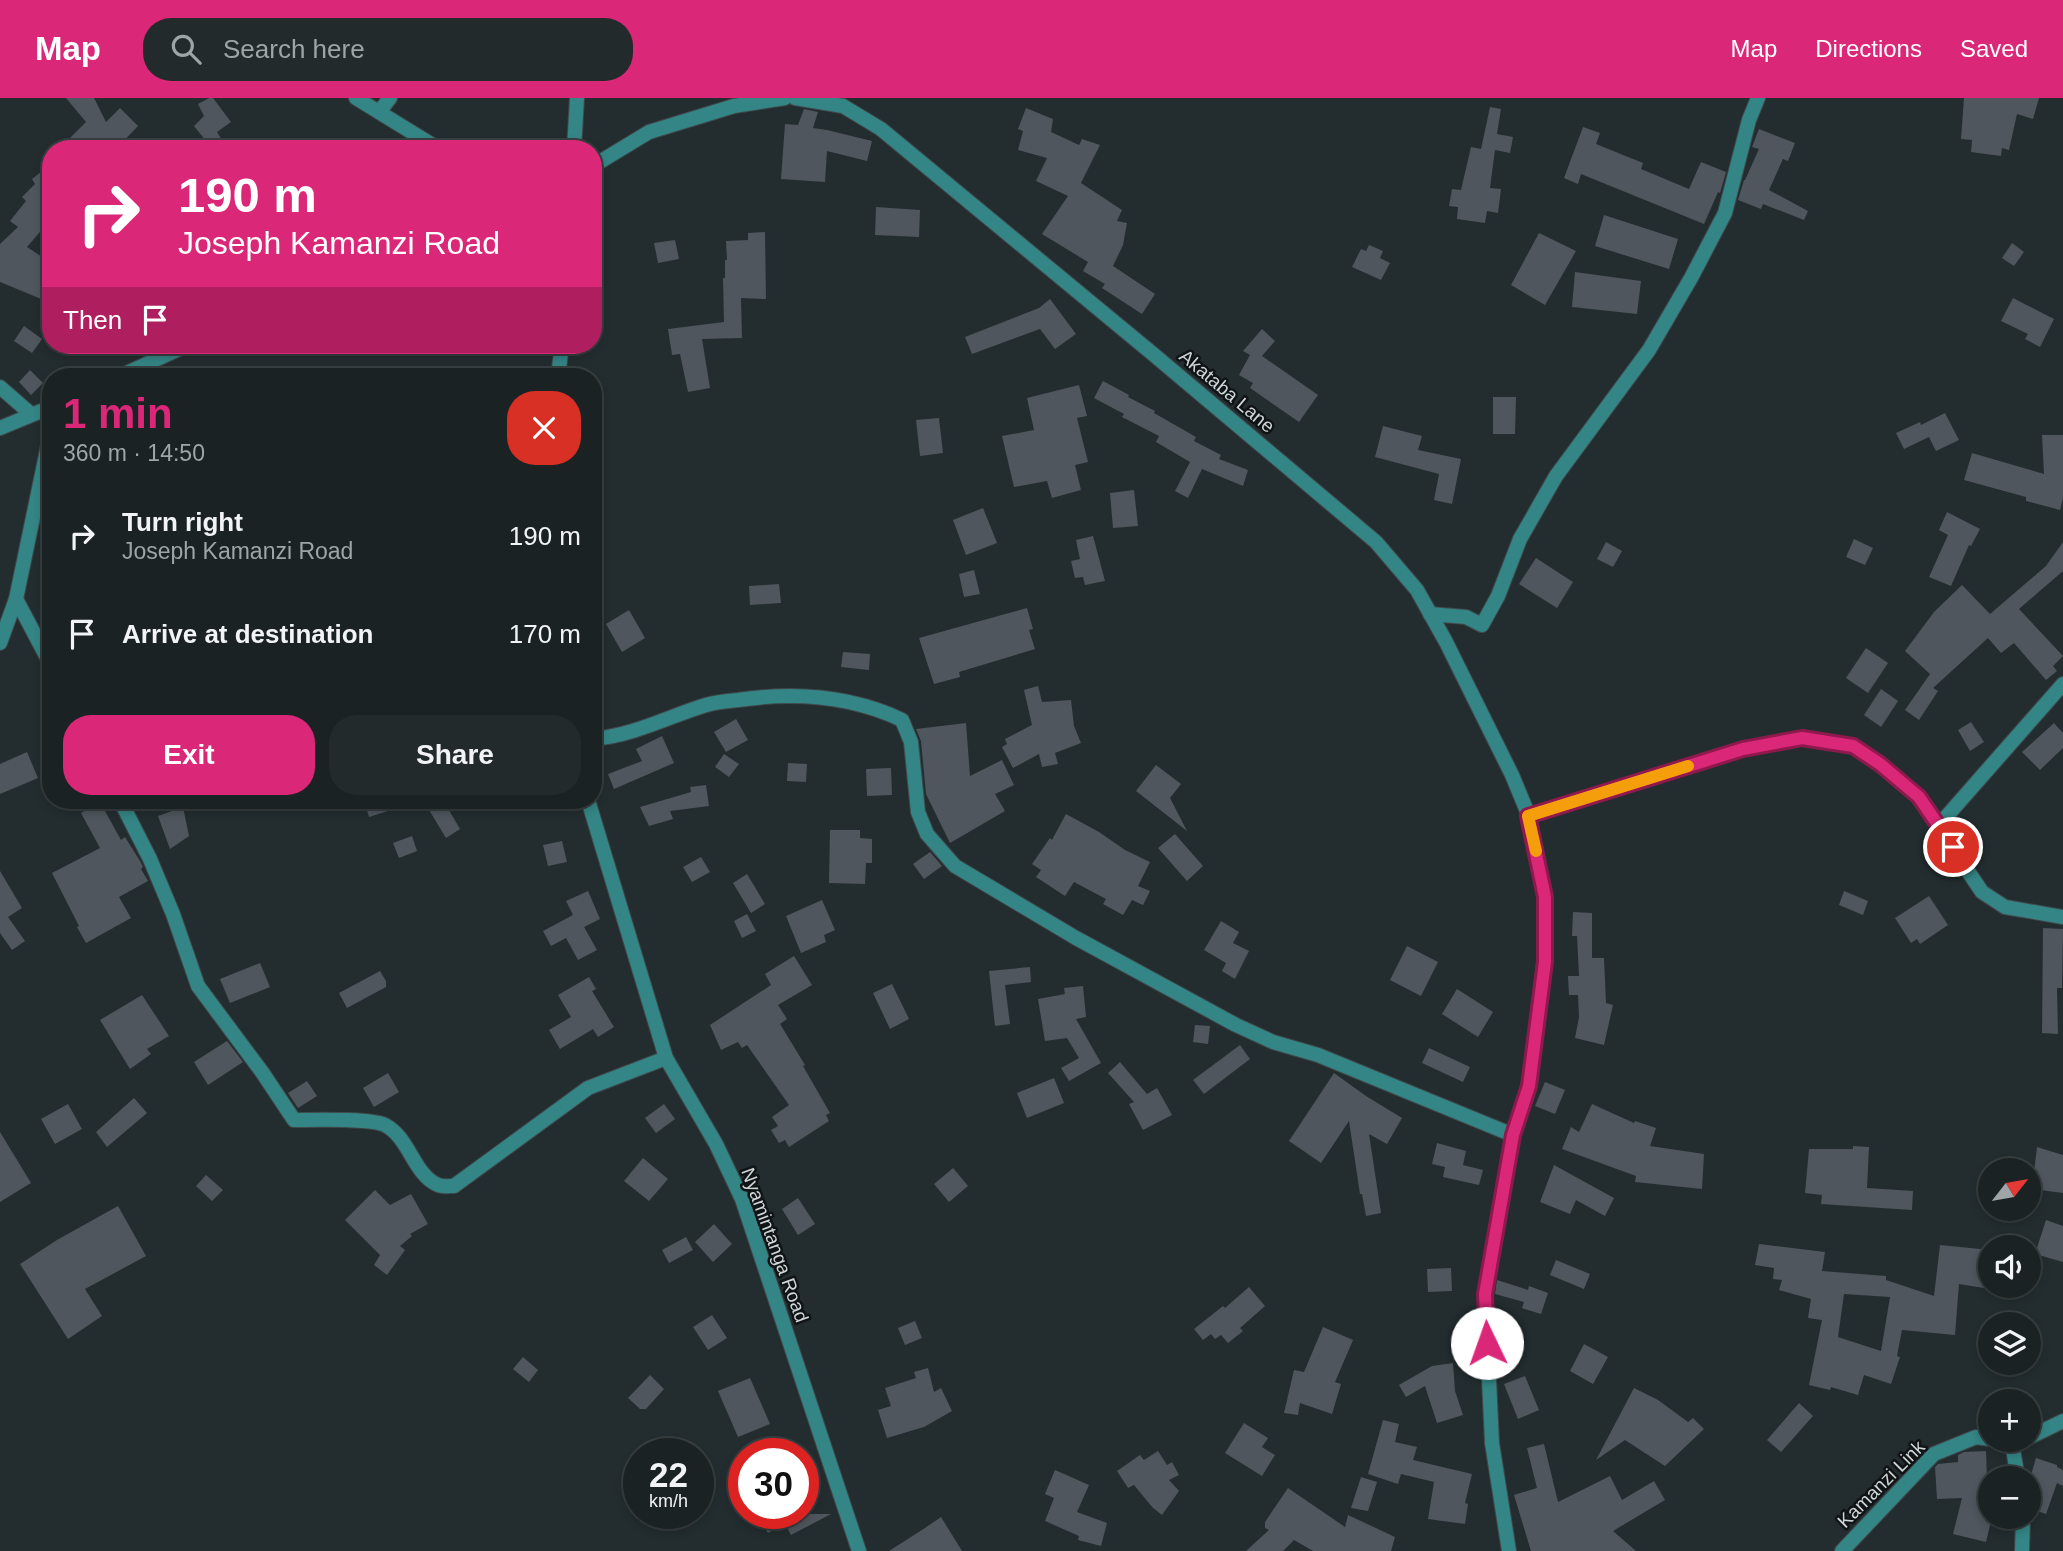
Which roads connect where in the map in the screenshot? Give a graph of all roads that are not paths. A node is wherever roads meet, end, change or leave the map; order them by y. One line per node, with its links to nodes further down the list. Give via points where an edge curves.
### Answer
1 (356, 98): 7 (street)
2 (390, 98): 7 (street)
3 (577, 98): 9 (street)
4 (785, 98): 10 (street, via 734,106 649,132)
5 (795, 98): 19 (street, Akataba Lane, via 843,106 881,129 1376,542 1417,590)
6 (1758, 98): 19 (street, via 1725,213 1691,278 1648,350 1556,476 1520,539 1482,625 1466,618)
7 (379, 112): 8 (street)
8 (424, 140)
9 (575, 140)
10 (602, 161)
11 (168, 354): 12 (street)
12 (138, 368)
13 (0, 387): 15 (street)
14 (42, 410): 15 (street)
15 (31, 414): 16 (street)
16 (0, 428)
17 (42, 474): 18 (street)
18 (16, 599): 20 (street); 21 (street)
19 (1430, 614): 26 (street, Akataba Lane, via 1512,775)
20 (0, 643)
21 (42, 648)
22 (2063, 684): 27 (street)
23 (602, 738): 30 (street, via 618,737 708,704 772,695 831,699 881,710 902,720 911,741 918,813 927,834 956,866 1236,1025)
24 (125, 809): 29 (street, via 173,914 198,986 294,1120 384,1124 400,1137 422,1172 439,1185 454,1186 588,1088)
25 (591, 809): 29 (street, Nyamintanga Road)
26 (1528, 816): 27 (street, via 1743,749 1802,738 1853,746 1919,797); 30 (street, Akataba Lane, via 1545,897 1545,962 1529,1086)
27 (1939, 825): 28 (street, via 1982,892 2005,906)
28 (2063, 917)
29 (666, 1058): 35 (street, Nyamintanga Road, via 742,1199)
30 (1513, 1135): 36 (street, Akataba Lane, via 1485,1294 1492,1443)
31 (2063, 1421): 32 (street)
32 (2041, 1432)
33 (1978, 1437): 37 (street, Kamanzi Link, via 1934,1454)
34 (2023, 1529): 38 (street)
35 (859, 1551)
36 (1509, 1551)
37 (1842, 1551)
38 (2022, 1551)

